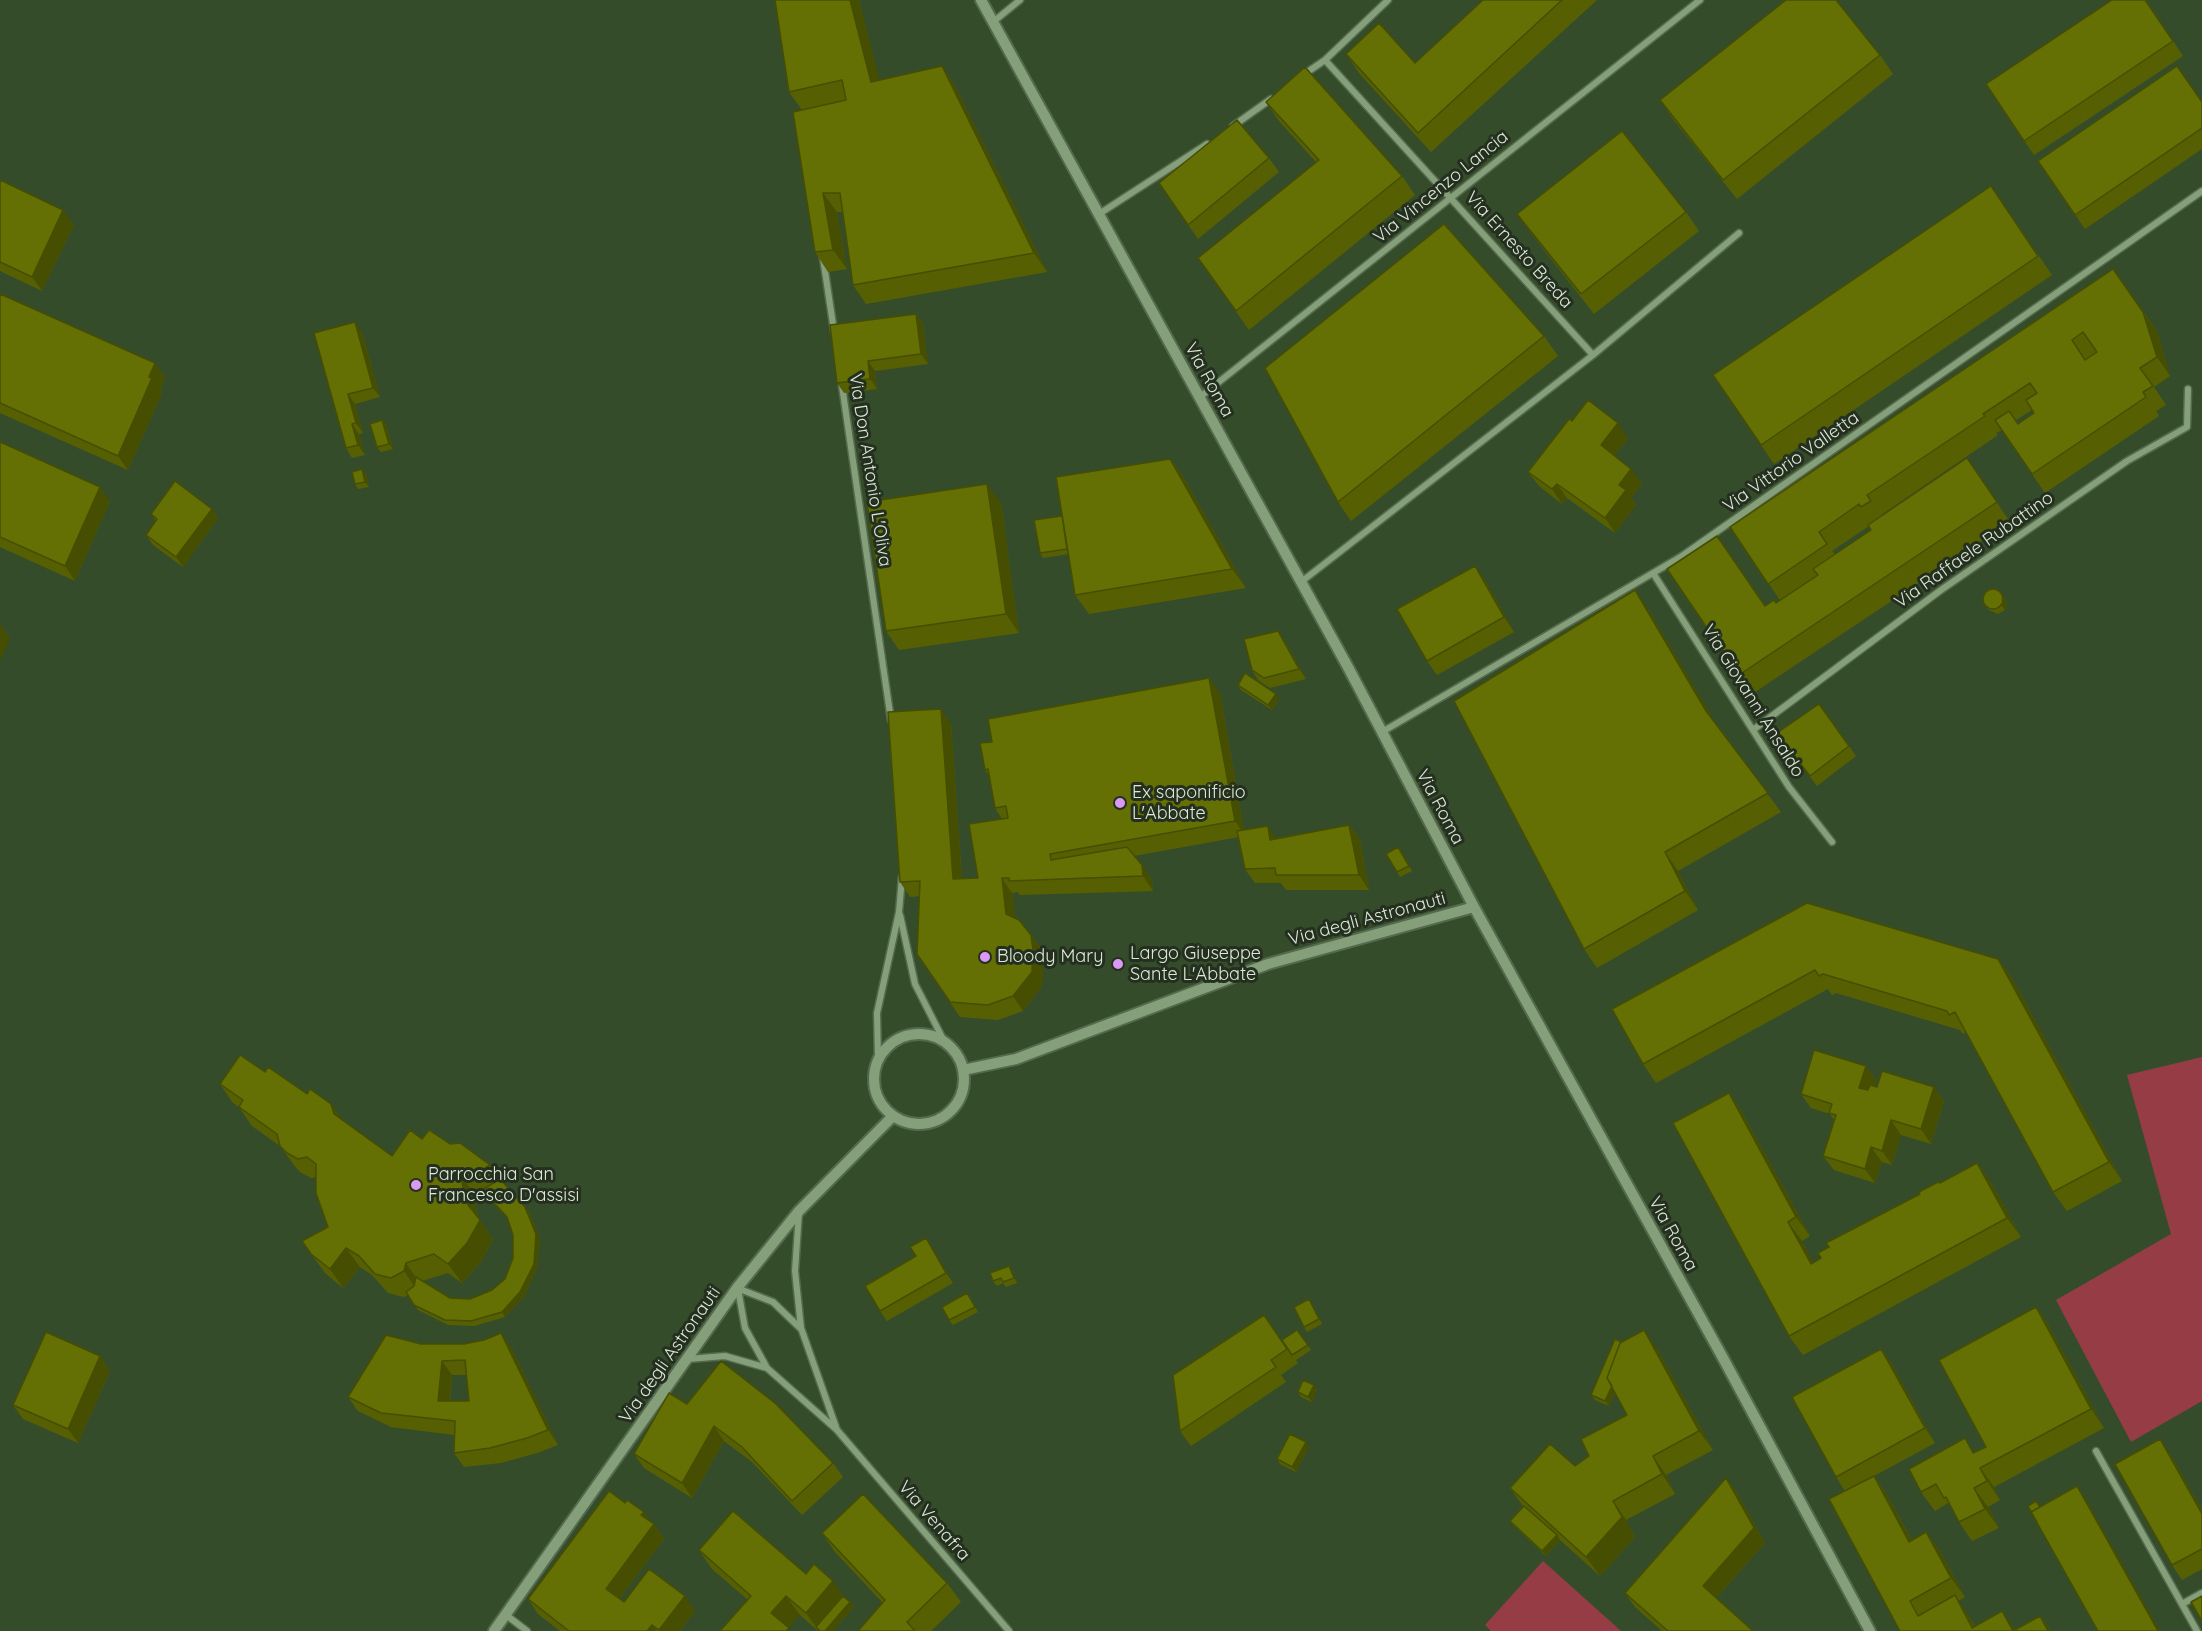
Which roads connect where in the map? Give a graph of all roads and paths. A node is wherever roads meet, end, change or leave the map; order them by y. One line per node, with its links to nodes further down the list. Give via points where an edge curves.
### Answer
1 (981, 0): 5 (street, Via Roma)
2 (1020, 0): 5 (street)
3 (1388, 0): 6 (street)
4 (1700, 0): 12 (street, Via Vincenzo Lancia)
5 (993, 22): 13 (street, Via Roma)
6 (1325, 60): 7 (street); 12 (street, Via Ernesto Breda)
7 (1297, 80)
8 (1279, 93): 9 (street)
9 (1224, 132)
10 (1215, 139): 13 (street)
11 (2202, 191): 21 (street, Via Vittorio Valletta)
12 (1451, 198): 17 (street, Via Ernesto Breda); 20 (street, Via Vincenzo Lancia)
13 (1100, 214): 20 (street, Via Roma)
14 (1739, 233): 17 (street)
15 (820, 246): 16 (street)
16 (835, 339)
17 (1593, 355): 22 (street)
18 (840, 374): 23 (street, Via Don Antonio L'Oliva)
19 (2188, 389): 24 (street, Via Raffaele Rubattino, via 2187,427 2127,461 1941,590)
20 (1200, 397): 22 (street, Via Roma)
21 (1653, 573): 24 (street, Via Giovanni Ansaldo); 25 (street, Via Vittorio Valletta)
22 (1301, 582): 25 (street, Via Roma)
23 (891, 723)
24 (1753, 730): 26 (street, Via Giovanni Ansaldo, via 1789,787)
25 (1382, 732): 28 (street, Via Roma)
26 (1832, 842)
27 (902, 871): 29 (street)
28 (1474, 907): 32 (street, Via degli Astronauti, via 1268,963 1016,1059); 47 (street, Via Roma)
29 (899, 912): 30 (street, via 915,984); 31 (street, via 877,1013)
30 (944, 1041): 31 (street, via 930,1035 899,1038); 32 (street, via 953,1049)
31 (878, 1060): 33 (street, via 874,1085 881,1103)
32 (963, 1070): 33 (street, via 960,1100 944,1116 923,1124)
33 (893, 1116): 34 (street, Via degli Astronauti)
34 (799, 1211): 35 (street, Via degli Astronauti); 36 (street, Via Venafra, via 795,1271)
35 (737, 1288): 36 (street, Via Venafra, via 773,1302); 37 (street, Via degli Astronauti); 38 (street, Via Venafra, via 745,1328)
36 (801, 1328): 39 (street, Via Venafra)
37 (687, 1359): 38 (street, Via Venafra, via 725,1356); 43 (street, Via degli Astronauti)
38 (766, 1368): 39 (street, Via Venafra)
39 (837, 1430): 44 (street, Via Venafra)
40 (2096, 1451): 42 (street)
41 (2202, 1593): 42 (street)
42 (2182, 1604): 48 (street)
43 (506, 1615): 45 (street, Via degli Astronauti); 46 (street)
44 (1007, 1630)
45 (494, 1631)
46 (527, 1631)
47 (1870, 1631)
48 (2197, 1631)

